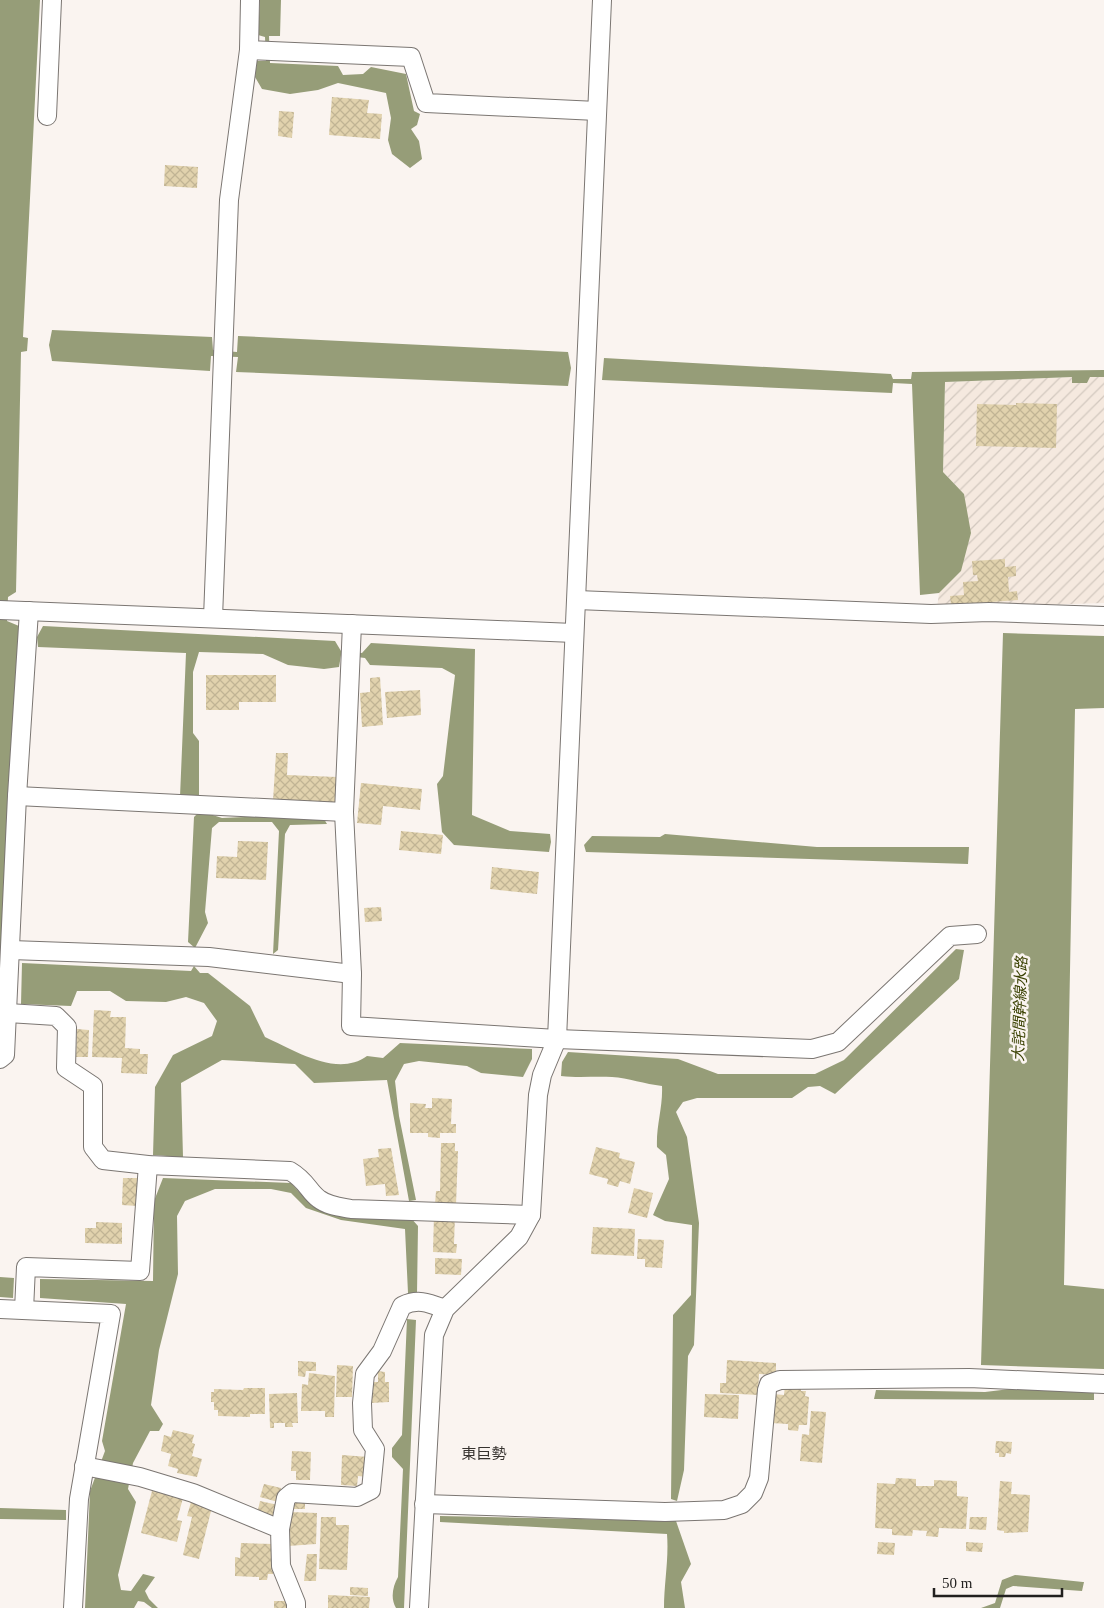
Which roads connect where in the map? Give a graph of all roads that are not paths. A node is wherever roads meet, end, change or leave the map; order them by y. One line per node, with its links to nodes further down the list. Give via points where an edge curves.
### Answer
1 (52, 0): 6 (street)
2 (250, 0): 4 (street)
3 (602, 0): 5 (street)
4 (261, 50): 5 (street, via 411,57 426,103); 10 (street, via 229,200)
5 (597, 111): 7 (street)
6 (47, 116)
7 (577, 600): 9 (street, via 931,614 989,612); 12 (street)
8 (14, 610): 10 (street); 13 (street)
9 (1104, 616)
10 (213, 618): 11 (street)
11 (352, 624): 12 (street); 14 (street)
12 (574, 633): 19 (street)
13 (16, 796): 14 (street); 16 (street)
14 (344, 812): 17 (street)
15 (977, 934): 19 (street, via 950,936 838,1042 812,1049)
16 (11, 950): 17 (street, via 209,957); 18 (street)
17 (352, 974): 19 (street, via 351,1026)
18 (8, 1013): 20 (street, via 5,1055); 21 (street, via 56,1016 67,1027 66,1068 93,1086 93,1147 103,1160)
19 (557, 1039): 22 (street, via 542,1075 538,1095)
20 (0, 1059)
21 (148, 1165): 22 (street, via 290,1171 302,1178 319,1199 350,1209); 24 (street, via 140,1271 26,1267)
22 (531, 1215): 25 (street, via 519,1237)
23 (0, 1309): 24 (street)
24 (24, 1310): 27 (street, via 111,1314)
25 (445, 1310): 28 (street, via 434,1335); 29 (street, via 426,1302 412,1301 402,1306 382,1351 365,1374 363,1430 375,1449 371,1490 357,1497 292,1493 286,1498)
26 (1104, 1384): 28 (street, via 969,1378 780,1380 769,1384 767,1390 759,1478 753,1493 742,1504 724,1510 675,1512)
27 (84, 1466): 29 (street, via 140,1477 193,1493); 30 (street)
28 (424, 1504): 32 (street)
29 (280, 1529): 31 (street, via 281,1566)
30 (73, 1608)
31 (296, 1608)
32 (419, 1608)

